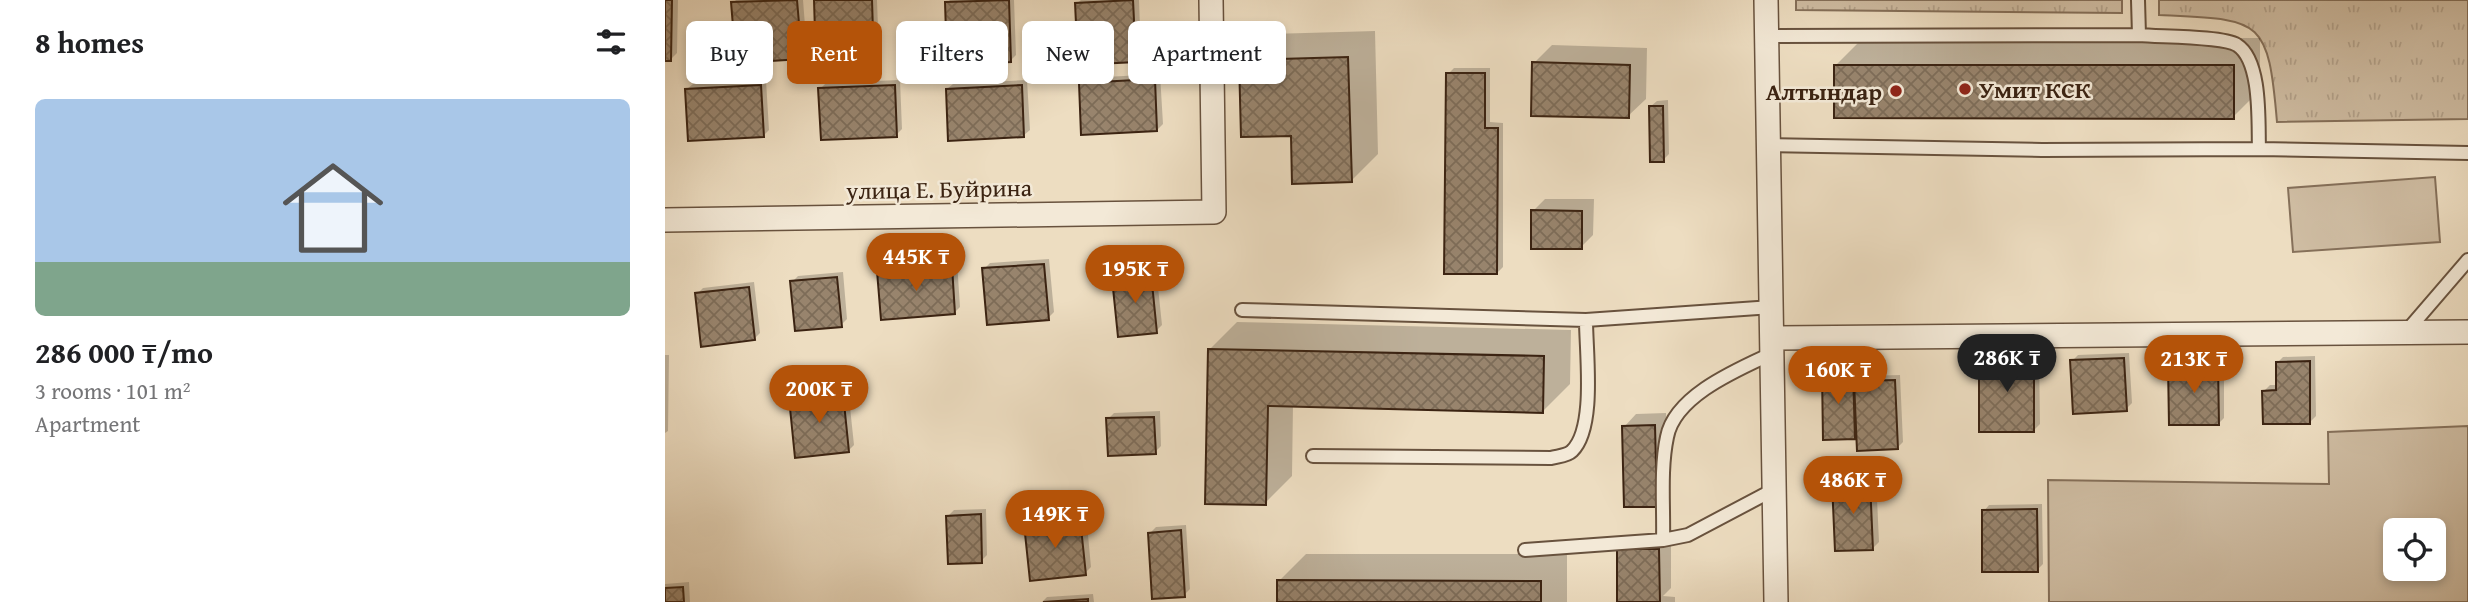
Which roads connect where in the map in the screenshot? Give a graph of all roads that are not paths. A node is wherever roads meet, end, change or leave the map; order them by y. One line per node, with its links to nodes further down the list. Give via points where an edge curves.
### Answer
1 (1211, 0): 9 (street, улица Е. Буйрина, via 1214,212)
2 (1766, 0): 5 (street)
3 (2138, 0): 4 (lane)
4 (2139, 35): 5 (lane); 7 (lane, via 2237,46 2249,61 2256,85)
5 (1766, 36): 6 (street)
6 (1766, 145): 7 (lane); 11 (street)
7 (2259, 149): 8 (lane)
8 (2468, 153)
9 (665, 220)
10 (2468, 260): 14 (lane)
11 (1772, 307): 13 (lane); 16 (street)
12 (1242, 310): 13 (lane)
13 (1586, 320): 17 (lane, via 1586,422 1570,453 1551,458)
14 (2406, 332): 15 (street); 16 (street)
15 (2468, 332)
16 (1773, 345): 18 (street); 19 (lane, via 1711,382 1683,409 1667,435)
17 (1313, 456)
18 (1775, 489): 19 (lane, via 1708,527); 21 (street)
19 (1663, 540): 20 (lane)
20 (1525, 550)
21 (1776, 602)

